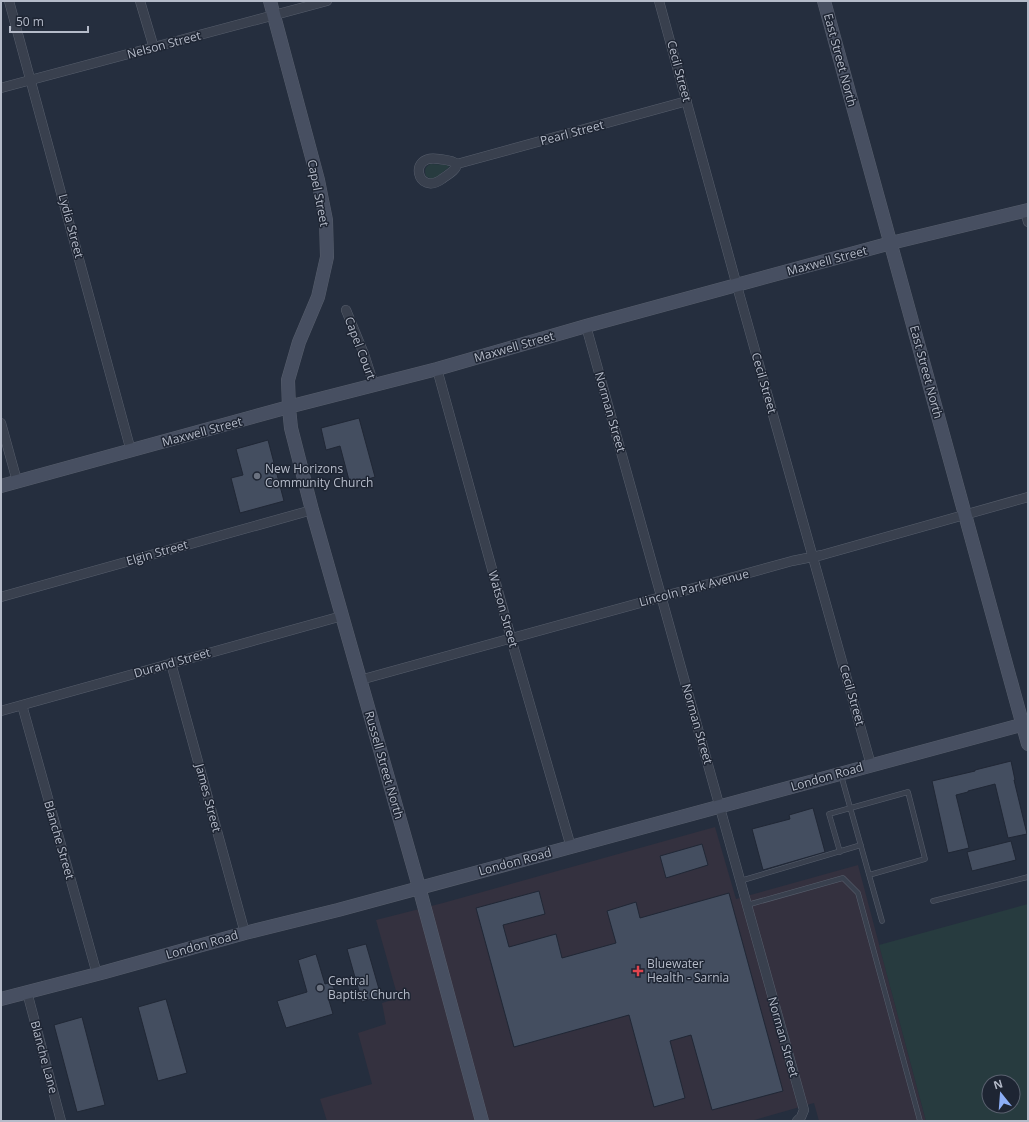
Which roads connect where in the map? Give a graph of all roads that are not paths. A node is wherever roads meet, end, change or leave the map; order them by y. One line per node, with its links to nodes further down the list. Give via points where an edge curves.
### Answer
1 (9, 1): 9 (street, Lydia Street)
2 (140, 1): 8 (street)
3 (270, 1): 7 (street, Capel Street)
4 (327, 1): 7 (street, Nelson Street)
5 (659, 1): 11 (street, Cecil Street)
6 (824, 1): 14 (street, East Street North)
7 (274, 15): 8 (street, Nelson Street); 20 (street, Capel Street, via 318,180 326,220 327,257 318,296 299,342 288,380)
8 (154, 48): 9 (street, Nelson Street)
9 (31, 80): 10 (street, Nelson Street); 22 (street, Lydia Street)
10 (1, 88)
11 (687, 101): 12 (street, Pearl Street); 15 (street, Cecil Street)
12 (457, 164)
13 (1027, 214): 14 (street, Maxwell Street)
14 (891, 243): 15 (street, Maxwell Street); 27 (street, East Street North)
15 (737, 286): 17 (street, Maxwell Street); 28 (street, Cecil Street)
16 (346, 310): 19 (street, Capel Court)
17 (586, 326): 18 (street, Maxwell Street); 30 (street, Norman Street)
18 (437, 369): 19 (street, Maxwell Street); 32 (street, Watson Street)
19 (374, 385): 20 (street, Maxwell Street)
20 (289, 408): 22 (street, Maxwell Street); 26 (street, Russell Street North, via 291,428)
21 (1, 423): 23 (street)
22 (131, 451): 23 (street, Maxwell Street)
23 (17, 481): 24 (street, Maxwell Street)
24 (1, 486)
25 (1028, 497): 27 (street, Lincoln Park Avenue)
26 (312, 510): 29 (street, Elgin Street); 31 (street, Russell Street North)
27 (966, 515): 28 (street, Lincoln Park Avenue); 37 (street, East Street North)
28 (812, 557): 30 (street, Lincoln Park Avenue); 39 (street, Cecil Street)
29 (1, 596)
30 (661, 597): 32 (street, Lincoln Park Avenue); 41 (street, Norman Street)
31 (342, 616): 33 (street, Durand Street); 34 (street, Russell Street North)
32 (511, 638): 34 (street, Lincoln Park Avenue); 44 (street, Watson Street)
33 (171, 663): 35 (street, Durand Street); 53 (street, James Street)
34 (360, 680): 49 (street, Russell Street North)
35 (22, 705): 36 (street, Durand Street); 54 (street, Blanche Street)
36 (1, 711)
37 (1025, 724): 38 (street, East Street North); 39 (street, London Road)
38 (1028, 744)
39 (871, 765): 40 (street, London Road)
40 (840, 773): 41 (street, London Road); 42 (lane)
41 (720, 807): 44 (street, London Road); 48 (street, Norman Street)
42 (850, 808): 43 (lane); 45 (lane, via 829,814); 46 (lane, via 908,792 925,859)
43 (861, 846): 45 (lane); 46 (lane)
44 (571, 847): 49 (street, London Road)
45 (840, 852): 48 (lane)
46 (869, 875): 52 (lane)
47 (1028, 877): 50 (lane)
48 (740, 881): 51 (street, Norman Street)
49 (419, 887): 53 (street, London Road); 58 (street, Russell Street North)
50 (933, 901)
51 (747, 905): 59 (street, Norman Street, via 804,1110); 60 (lane, via 843,878 858,893)
52 (882, 921)
53 (245, 933): 54 (street, London Road)
54 (97, 974): 55 (street, London Road)
55 (26, 992): 56 (street, London Road); 57 (street, Blanche Lane)
56 (1, 999)
57 (61, 1121)
58 (482, 1121)
59 (797, 1121)
60 (920, 1121)

